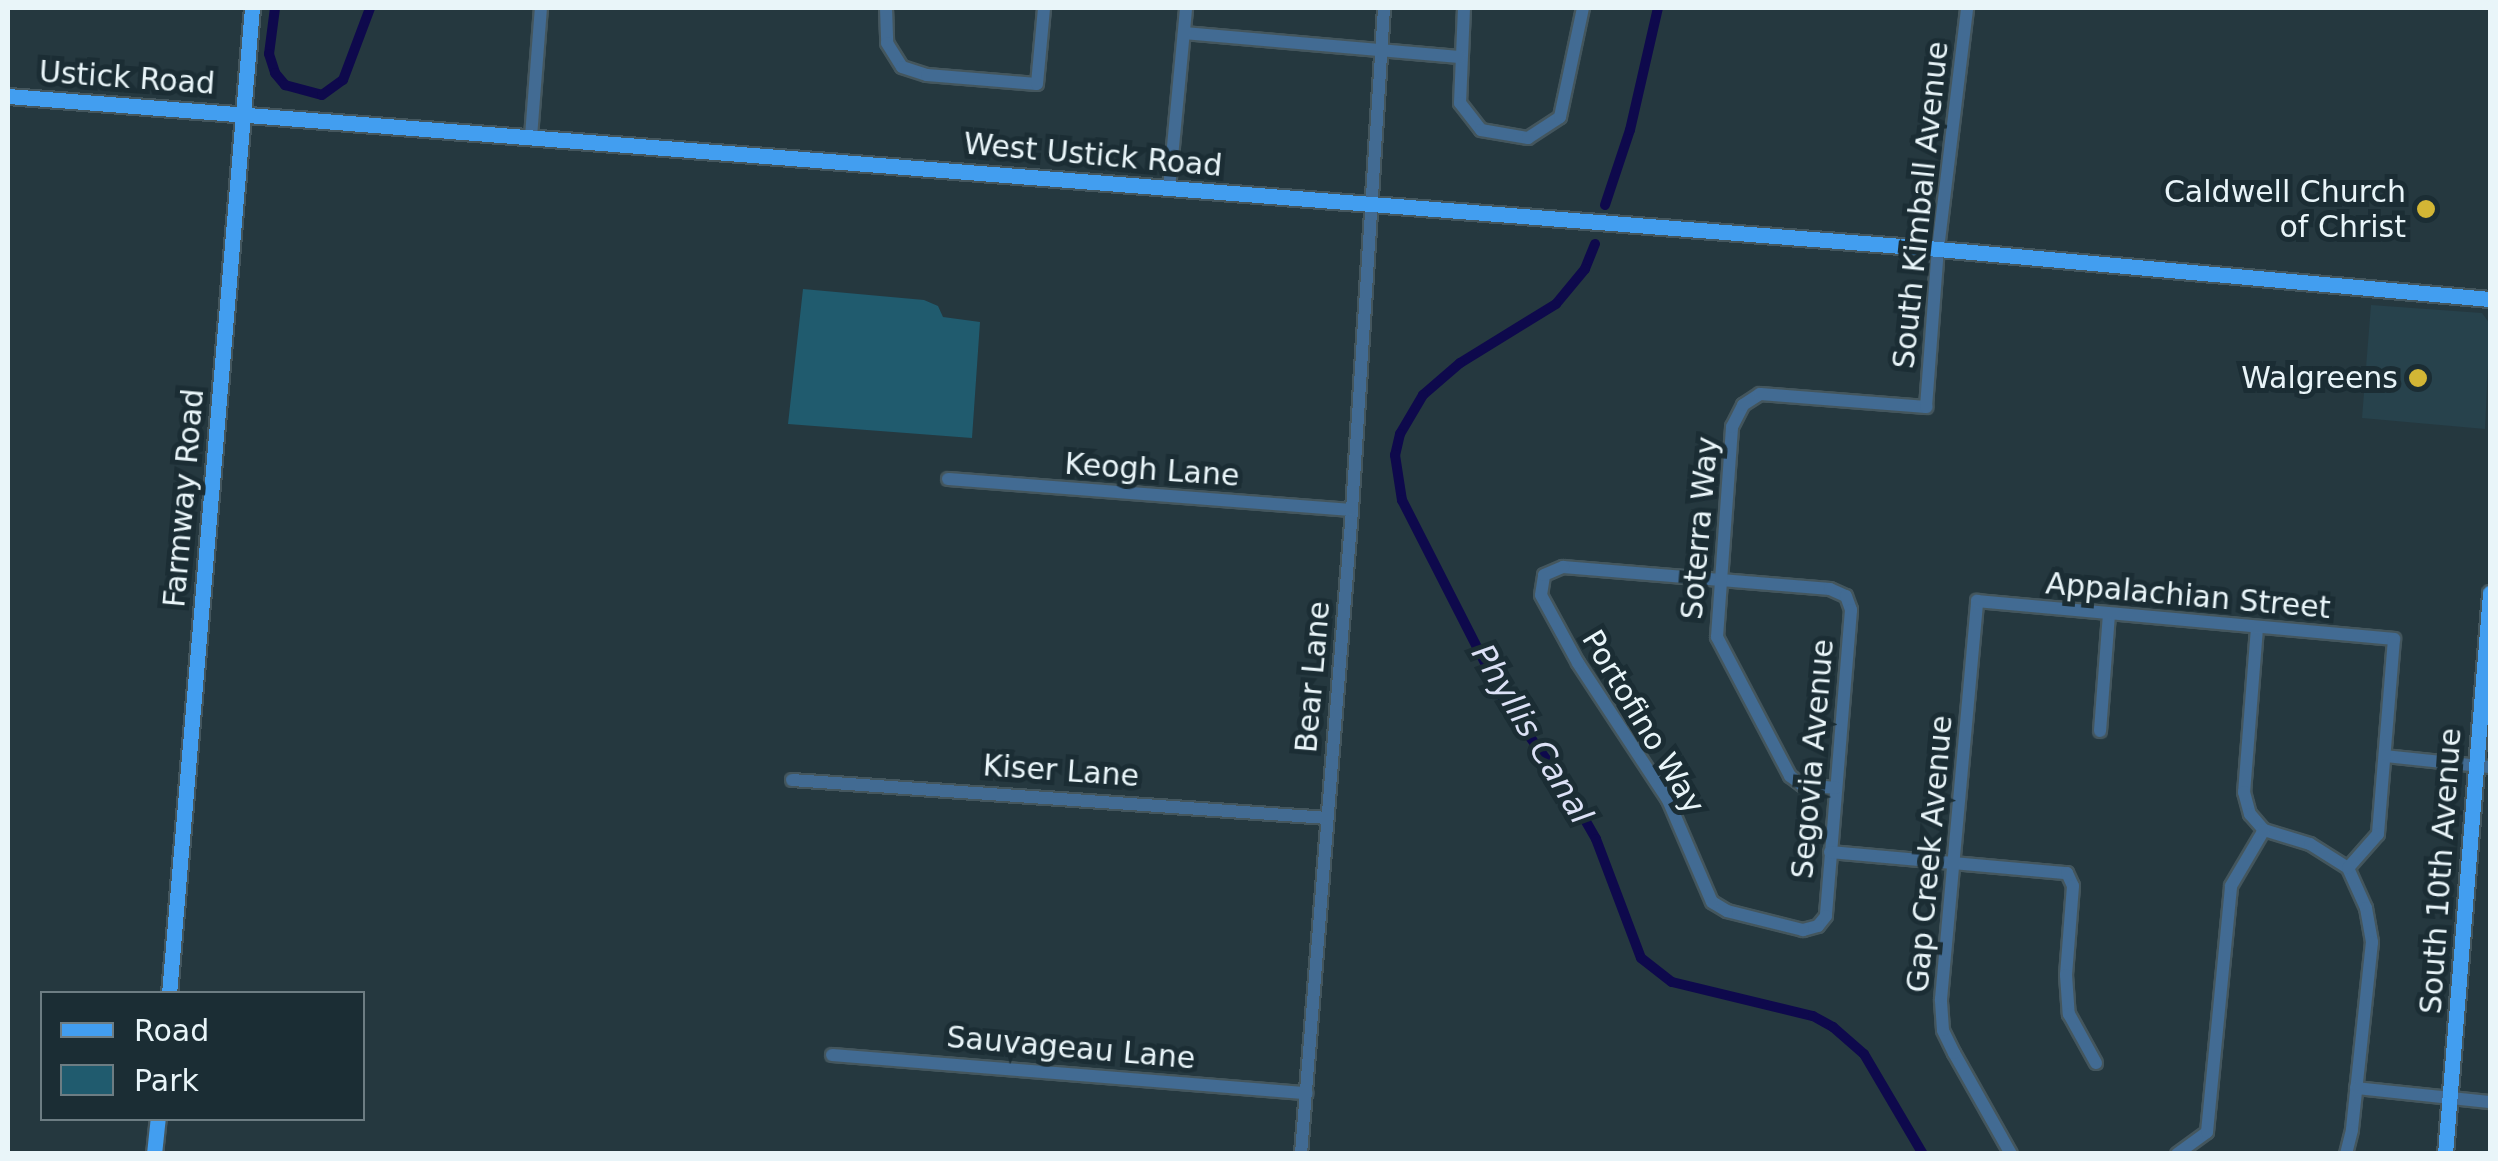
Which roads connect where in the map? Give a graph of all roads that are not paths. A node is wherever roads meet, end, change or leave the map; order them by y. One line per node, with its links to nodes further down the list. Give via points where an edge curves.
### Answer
1 (252, 8): 14 (main road, Farmway Road)
2 (540, 8): 15 (street)
3 (886, 8): 4 (street, via 886,43 895,61 927,75 1037,84)
4 (1044, 8)
5 (1186, 8): 10 (street)
6 (1384, 8): 11 (street, Bear Lane)
7 (1464, 8): 12 (street)
8 (1583, 8): 12 (street, via 1560,117 1528,138 1480,130 1460,103)
9 (1967, 8): 18 (street, South Kimball Avenue)
10 (1184, 33): 11 (street); 16 (street)
11 (1382, 50): 12 (street); 17 (street, Bear Lane)
12 (1459, 58)
13 (8, 96): 14 (main road, Ustick Road)
14 (243, 114): 15 (main road, West Ustick Road); 39 (main road, Farmway Road)
15 (531, 137): 16 (main road, West Ustick Road)
16 (1169, 189): 17 (main road, West Ustick Road)
17 (1372, 204): 18 (main road, West Ustick Road); 22 (street, Bear Lane)
18 (1938, 249): 19 (main road, West Ustick Road); 20 (street, South Kimball Avenue)
19 (2490, 299)
20 (1926, 407): 23 (street, Soterra Way, via 1760,394 1743,405 1732,427)
21 (948, 479): 22 (street, Keogh Lane)
22 (1352, 510): 33 (street, Bear Lane)
23 (1718, 581): 32 (street, Soterra Way, via 1721,651 1790,776 1802,786); 32 (street, Segovia Avenue, via 1830,589 1846,596 1851,610); 38 (street, Portofino Way, via 1562,567 1544,574 1541,595 1668,800 1712,902 1803,930)
24 (2490, 593): 30 (main road, South 10th Avenue)
25 (1977, 602): 26 (street, Appalachian Street); 36 (street, Gap Creek Avenue)
26 (2109, 614): 27 (street, Appalachian Street); 28 (street)
27 (2257, 628): 29 (street, Appalachian Street, via 2394,639); 34 (street, via 2244,792)
28 (2100, 731)
29 (2385, 756): 30 (street); 37 (street, via 2378,834)
30 (2484, 766): 44 (main road, South 10th Avenue)
31 (792, 780): 33 (street, Kiser Lane)
32 (1836, 788): 35 (street, Segovia Avenue)
33 (1327, 818): 43 (street, Bear Lane)
34 (2264, 830): 37 (street, via 2310,844); 50 (street, via 2230,886 2207,1132)
35 (1830, 852): 36 (street); 38 (street, Segovia Avenue, via 1826,916)
36 (1954, 864): 41 (street, via 2067,873 2073,886 2069,1014); 49 (street, Gap Creek Avenue, via 1943,1030)
37 (2348, 868): 42 (street, via 2372,942)
38 (1818, 926)
39 (169, 991)
40 (832, 1055): 43 (street, Sauvageau Lane)
41 (2096, 1062)
42 (2356, 1088): 44 (street); 51 (street)
43 (1306, 1093): 48 (street, Bear Lane)
44 (2451, 1098): 45 (street); 52 (main road, South 10th Avenue)
45 (2490, 1102)
46 (158, 1121): 47 (main road)
47 (154, 1154)
48 (1302, 1154)
49 (2010, 1154)
50 (2177, 1154)
51 (2346, 1154)
52 (2446, 1154)

